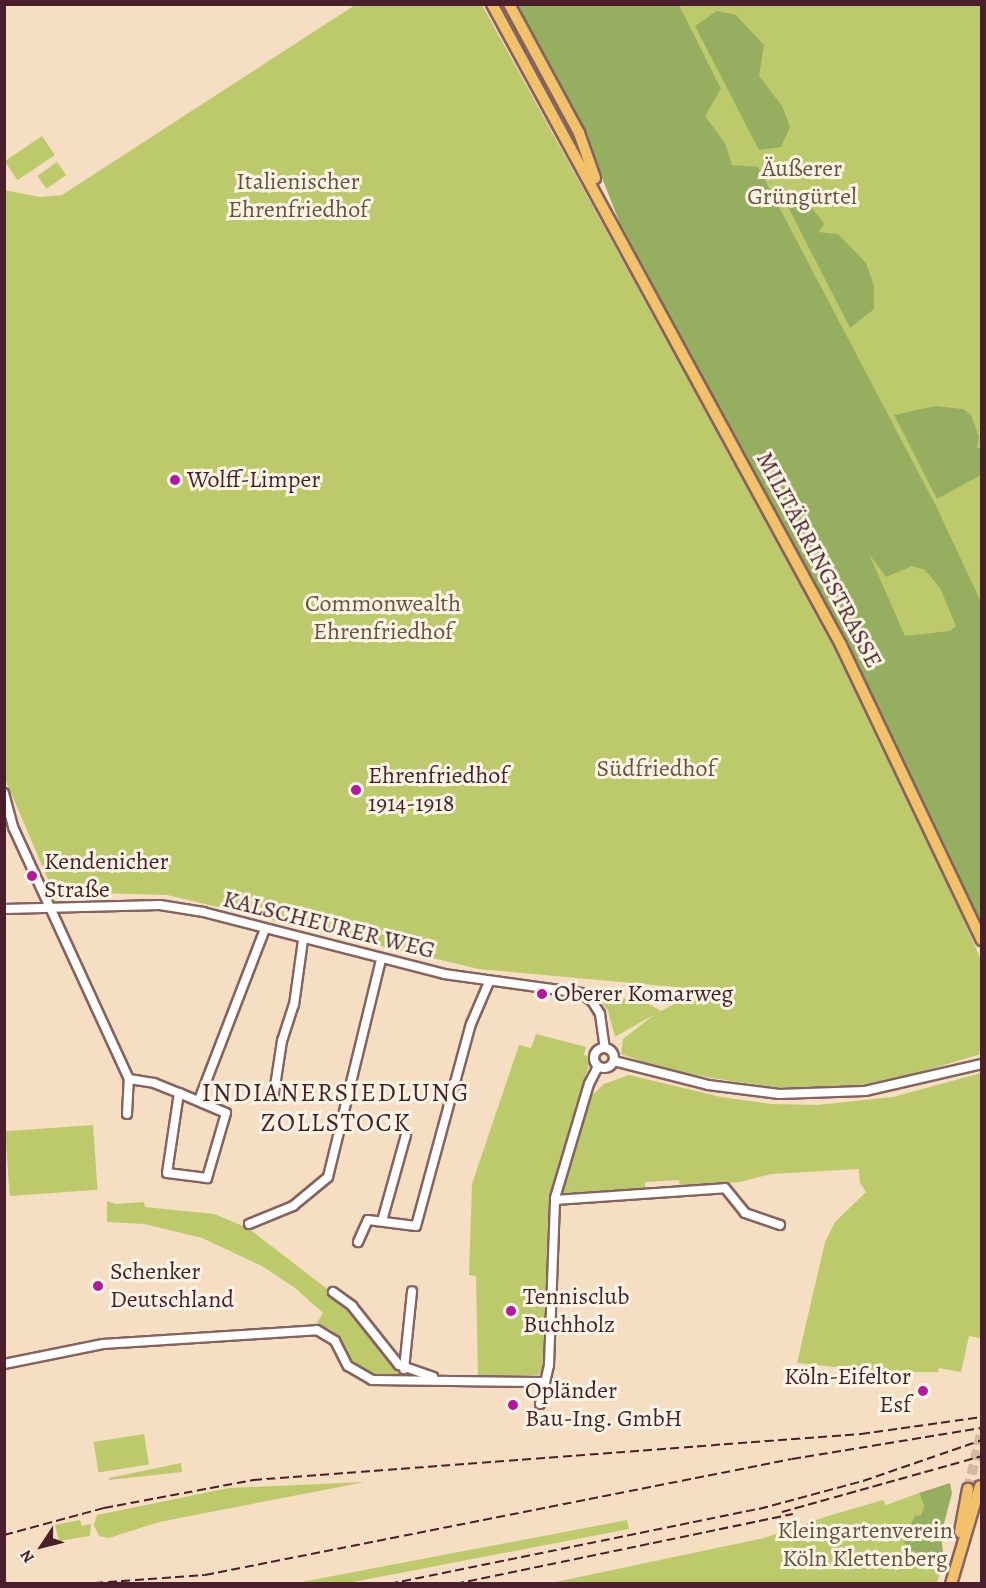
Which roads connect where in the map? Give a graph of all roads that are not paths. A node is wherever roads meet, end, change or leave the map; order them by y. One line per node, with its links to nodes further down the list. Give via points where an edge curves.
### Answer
1 (492, 4): 3 (main road, MILITÄRRINGSTRASSE)
2 (509, 4): 3 (main road, MILITÄRRINGSTRASSE, via 579,133)
3 (605, 207): 10 (main road, MILITÄRRINGSTRASSE, via 841,645)
4 (4, 793): 5 (street)
5 (8, 816): 6 (street)
6 (50, 906): 7 (street, KALSCHEURER WEG); 8 (street, KALSCHEURER WEG, via 160,905); 17 (street)
7 (4, 909)
8 (265, 929): 9 (street, KALSCHEURER WEG); 20 (street)
9 (303, 940): 11 (street, KALSCHEURER WEG); 19 (street, via 294,1005 282,1041)
10 (981, 940)
11 (381, 960): 12 (street, KALSCHEURER WEG); 25 (street, via 340,1113 328,1177 293,1206)
12 (489, 982): 13 (street, KALSCHEURER WEG, via 581,993 600,1014); 24 (street, via 468,1036 416,1226)
13 (605, 1048): 14 (street, via 614,1054); 16 (street, via 595,1054)
14 (614, 1061): 15 (street, via 708,1085 779,1094 865,1091); 16 (street, via 607,1067)
15 (981, 1064)
16 (598, 1066): 23 (street, via 589,1084)
17 (129, 1079): 18 (street); 21 (street)
18 (179, 1093): 20 (street); 20 (street, via 167,1173 207,1178 212,1174 228,1119 224,1110)
19 (274, 1093)
20 (200, 1100)
21 (127, 1114)
22 (406, 1135): 24 (street)
23 (555, 1200): 26 (street, via 725,1188 745,1213); 33 (street)
24 (382, 1221): 27 (street, via 368,1220)
25 (249, 1224)
26 (780, 1225)
27 (358, 1242)
28 (412, 1291): 31 (street)
29 (333, 1292): 31 (street, via 352,1306 371,1335)
30 (4, 1364): 32 (street, via 103,1344 317,1330 335,1341 348,1366 358,1375 390,1382)
31 (404, 1369): 32 (street)
32 (435, 1380): 33 (street)
33 (545, 1382): 34 (street)
34 (540, 1404)
35 (980, 1486): 37 (main road)
36 (968, 1489): 37 (main road)
37 (952, 1582)

